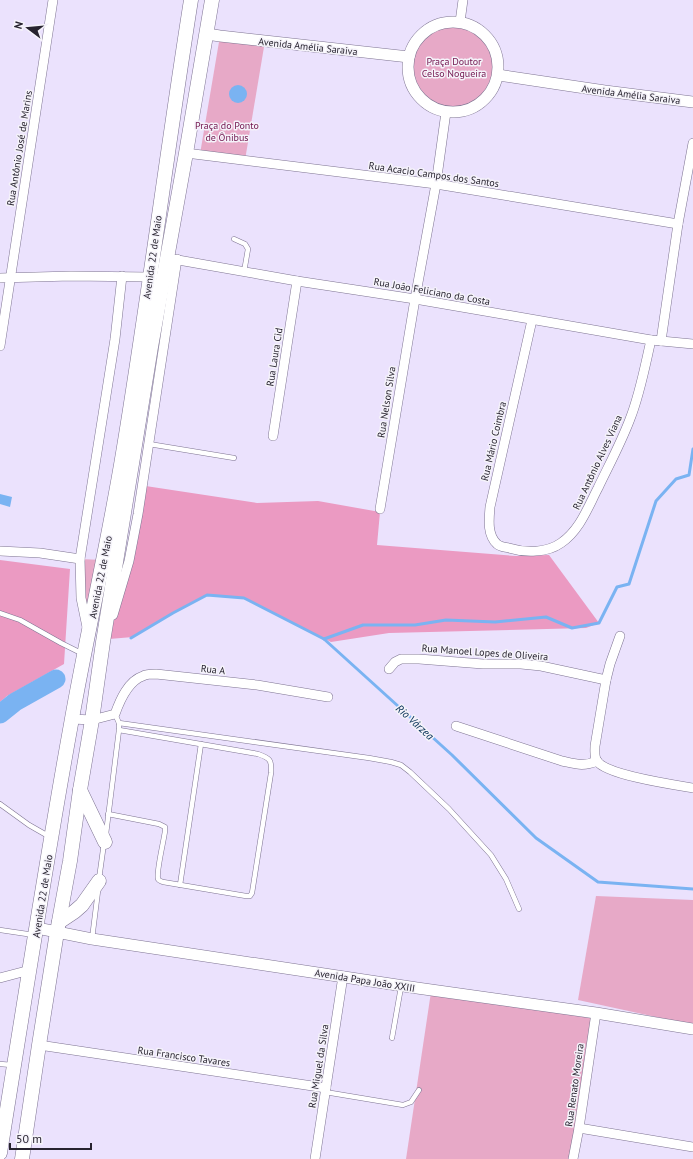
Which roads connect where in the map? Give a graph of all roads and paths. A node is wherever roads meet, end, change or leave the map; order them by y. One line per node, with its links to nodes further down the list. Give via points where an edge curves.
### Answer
1 (53, 0): 19 (street, Rua Antônio José de Marins)
2 (191, 0): 20 (main road, Avenida 22 de Maio)
3 (212, 0): 6 (main road, Avenida 22 de Maio)
4 (463, 0): 5 (street)
5 (460, 22): 7 (street, via 445,22 425,32 415,43); 8 (street, via 479,29 487,36 498,60)
6 (207, 34): 7 (street, Avenida Amélia Saraiva); 12 (main road, Avenida 22 de Maio)
7 (409, 57): 10 (street, via 409,76 416,93 429,105)
8 (498, 75): 9 (street, Avenida Amélia Saraiva); 10 (street, via 492,92 472,109)
9 (693, 102)
10 (446, 112): 13 (street, Rua Nelson Silva)
11 (693, 142): 14 (street)
12 (186, 153): 13 (street, Rua Acacio Campos dos Santos); 16 (main road, Avenida 22 de Maio)
13 (436, 184): 14 (street, Rua Acacio Campos dos Santos); 23 (street, Rua Nelson Silva)
14 (678, 224): 26 (street)
15 (234, 239): 17 (lane, via 245,244 248,249)
16 (172, 259): 17 (street, Rua João Feliciano da Costa); 30 (street, Avenida 22 de Maio); 39 (main road, Avenida 22 de Maio, via 151,347)
17 (244, 272): 22 (street, Rua João Feliciano da Costa)
18 (122, 276): 19 (street); 20 (street); 35 (street, via 115,340)
19 (11, 277): 21 (street); 28 (street, Rua Antônio José de Marins)
20 (149, 277): 37 (main road, Avenida 22 de Maio, via 123,455)
21 (0, 278)
22 (297, 282): 23 (street, Rua João Feliciano da Costa); 29 (street, Rua Laura Cid)
23 (415, 299): 24 (street, Rua João Feliciano da Costa); 32 (street, Rua Nelson Silva)
24 (532, 320): 25 (street, Rua João Feliciano da Costa); 34 (street, Rua Mário Coimbra, via 490,507 489,522 491,537 498,545)
25 (651, 340): 26 (street, Rua João Feliciano da Costa); 34 (street, Rua Antônio Alves Viana, via 630,418 583,518 562,543 551,549)
26 (661, 341): 27 (street, Rua João Feliciano da Costa)
27 (693, 344)
28 (0, 346)
29 (273, 436)
30 (149, 444): 31 (lane); 39 (street, Avenida 22 de Maio, via 129,561)
31 (234, 458)
32 (380, 509)
33 (0, 551): 35 (street)
34 (518, 551)
35 (80, 559): 37 (street, via 81,598)
36 (0, 613): 40 (lane, via 20,620)
37 (88, 636): 40 (main road, Avenida 22 de Maio)
38 (620, 636): 42 (street)
39 (103, 642): 46 (main road, Avenida 22 de Maio)
40 (84, 654): 45 (main road, Avenida 22 de Maio)
41 (389, 669): 42 (street, Rua Manoel Lopes de Oliveira, via 401,659 419,658 541,666)
42 (606, 680): 51 (street, via 595,746)
43 (328, 697): 44 (street, Rua A, via 257,685 156,674 143,676 133,682 121,699)
44 (115, 714): 46 (street); 47 (lane)
45 (72, 719): 46 (street); 56 (main road, Avenida 22 de Maio)
46 (92, 720): 53 (main road, Avenida 22 de Maio)
47 (119, 723): 49 (lane); 60 (lane, via 369,758 401,765 449,809 491,854 506,879)
48 (456, 726): 51 (street, via 562,761 580,765)
49 (119, 730): 50 (lane); 55 (lane)
50 (201, 744): 59 (lane); 59 (lane, via 258,754 270,760 271,772 250,896)
51 (597, 761): 52 (street, via 602,766 627,775)
52 (693, 788)
53 (80, 790): 57 (main road); 61 (main road, Avenida 22 de Maio)
54 (0, 804): 56 (lane)
55 (108, 814): 57 (lane); 59 (lane, via 159,824 165,828 158,878 163,882)
56 (51, 838): 63 (main road, Avenida 22 de Maio)
57 (104, 842): 58 (lane)
58 (99, 881): 61 (main road, via 82,905); 64 (lane)
59 (180, 885)
60 (519, 909)
61 (58, 927): 63 (street, Avenida Papa João XXIII); 64 (street, Avenida Papa João XXIII); 72 (main road, Avenida 22 de Maio)
62 (0, 930): 63 (lane)
63 (36, 931): 65 (main road, Avenida 22 de Maio)
64 (92, 939): 66 (street, Avenida Papa João XXIII)
65 (30, 970): 67 (street); 74 (main road, Avenida 22 de Maio)
66 (343, 976): 68 (street, Avenida Papa João XXIII); 75 (street, Rua Miguel da Silva)
67 (0, 978)
68 (401, 985): 69 (street, Avenida Papa João XXIII); 71 (lane)
69 (596, 1013): 70 (street, Avenida Papa João XXIII); 77 (street, Rua Renato Moreira)
70 (693, 1029)
71 (392, 1038)
72 (39, 1045): 75 (street, Rua Francisco Tavares); 80 (main road, Avenida 22 de Maio)
73 (0, 1064): 74 (lane)
74 (14, 1065): 79 (main road, Avenida 22 de Maio)
75 (326, 1090): 76 (lane, via 403,1105 411,1102); 81 (street, Rua Miguel da Silva)
76 (419, 1090)
77 (579, 1128): 78 (street); 82 (street, Rua Renato Moreira)
78 (693, 1147)
79 (0, 1153)
80 (22, 1159)
81 (315, 1159)
82 (573, 1159)

